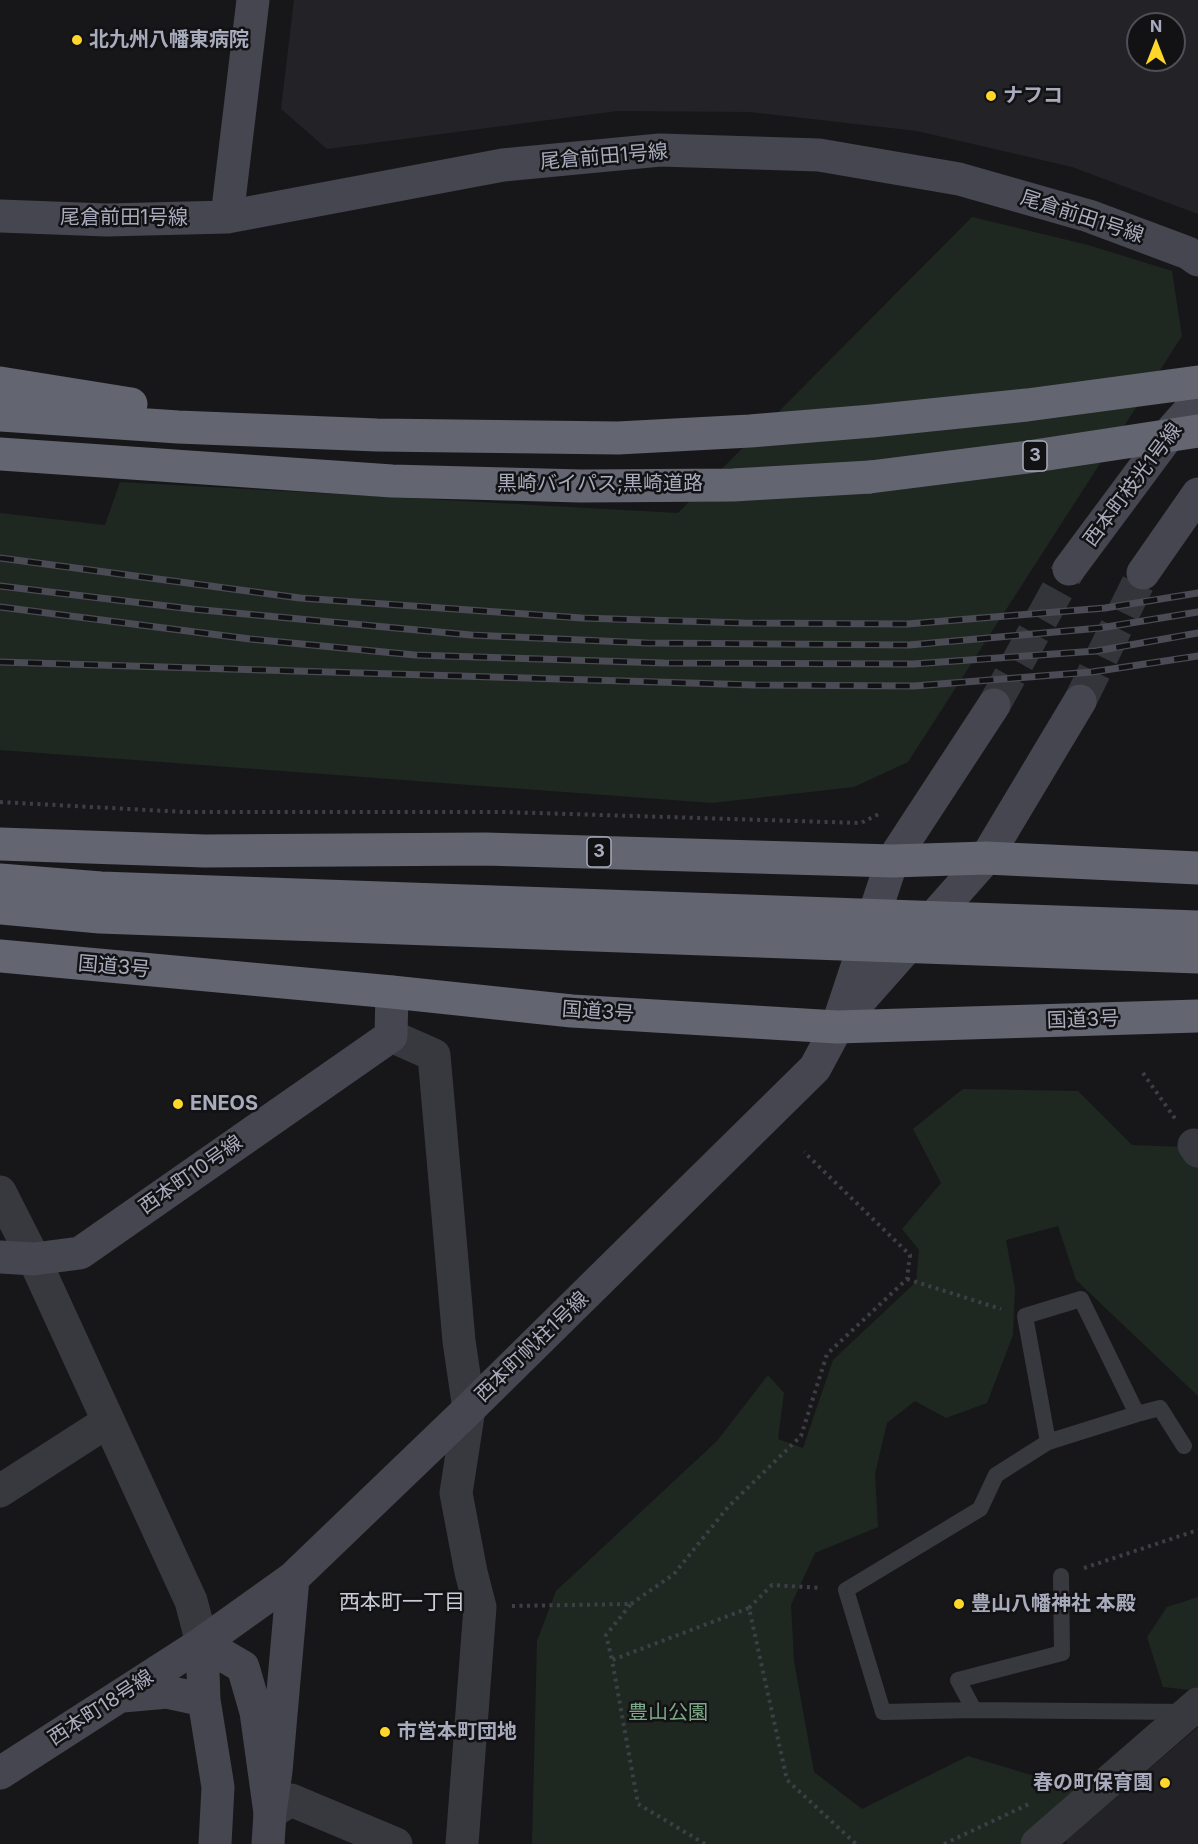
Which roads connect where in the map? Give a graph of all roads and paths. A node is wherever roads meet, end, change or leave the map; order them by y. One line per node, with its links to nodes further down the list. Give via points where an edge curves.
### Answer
1 (253, 0): 3 (street)
2 (0, 216): 3 (street, 尾倉前田1号線, via 107,220)
3 (227, 217): 4 (street, 尾倉前田1号線, via 503,165 660,150 819,155 959,179 1089,216)
4 (1198, 260)
5 (1198, 382): 10 (highway, via 872,422 750,431 618,438)
6 (0, 383): 10 (highway, via 107,401)
7 (1198, 401): 13 (street, 西本町枝光1号線)
8 (0, 415): 10 (highway)
9 (1198, 431): 11 (highway, 黒崎バイパス;黒崎道路 / 3, bridge, via 1028,458 870,477 733,485 392,481)
10 (377, 435)
11 (0, 454)
12 (1198, 494): 14 (street)
13 (1069, 569)
14 (1143, 573)
15 (1080, 701): 18 (street)
16 (994, 705): 19 (street)
17 (0, 844): 19 (highway, 3, via 205,852 485,849)
18 (986, 858): 19 (highway, 3); 20 (highway, 3); 28 (street)
19 (892, 861): 28 (street)
20 (1198, 868)
21 (0, 880): 23 (highway, bridge, via 101,888)
22 (0, 908): 25 (highway, bridge, via 100,917)
23 (1198, 927)
24 (0, 956): 26 (highway, 国道3号)
25 (1198, 957)
26 (393, 992): 28 (highway, 国道3号, via 572,1011); 29 (street)
27 (1198, 1016): 28 (highway, 国道3号)
28 (837, 1027): 38 (street, 西本町帆柱1号線, via 815,1068)
29 (391, 1036): 35 (street, 西本町10号線, via 80,1253); 38 (street, via 434,1055 459,1341)
30 (1143, 1073): 31 (path)
31 (1196, 1148)
32 (804, 1152): 36 (path, via 910,1256)
33 (0, 1192): 35 (street)
34 (0, 1257): 35 (street, 西本町10号線)
35 (34, 1259): 40 (street)
36 (908, 1279): 37 (path); 48 (path, via 828,1354 801,1436 728,1507 674,1574)
37 (1025, 1316): 39 (lane, via 1081,1299); 41 (lane)
38 (469, 1409): 46 (street, 西本町帆柱1号線); 49 (street, via 456,1493)
39 (1137, 1414): 41 (lane); 42 (lane, via 1160,1408)
40 (107, 1422): 43 (street); 51 (street, via 191,1601)
41 (1047, 1442): 47 (lane, via 996,1475 980,1509)
42 (1184, 1446)
43 (0, 1491)
44 (1198, 1530): 45 (path)
45 (1061, 1576): 56 (lane, via 1062,1653 958,1680)
46 (293, 1578): 51 (street, 西本町帆柱1号線); 59 (street)
47 (846, 1590): 50 (path, via 772,1585); 56 (lane, via 883,1712)
48 (632, 1604): 49 (path); 52 (path, via 606,1635)
49 (480, 1607): 62 (street)
50 (749, 1608): 52 (path); 64 (path, via 787,1780)
51 (202, 1643): 53 (street, 西本町18号線); 54 (street); 59 (street, via 243,1667 256,1712)
52 (612, 1660): 63 (path, via 638,1803)
53 (116, 1697): 54 (street, via 167,1692); 57 (street, 西本町18号線)
54 (204, 1700): 60 (street, via 218,1787)
55 (1194, 1708): 56 (lane); 58 (street)
56 (974, 1710)
57 (0, 1773)
58 (1067, 1818): 65 (path, via 1046,1796); 66 (street)
59 (269, 1828): 61 (street, via 291,1800)
60 (215, 1844)
61 (396, 1844)
62 (462, 1844)
63 (705, 1844)
64 (856, 1844)
65 (944, 1844)
66 (1037, 1844)

